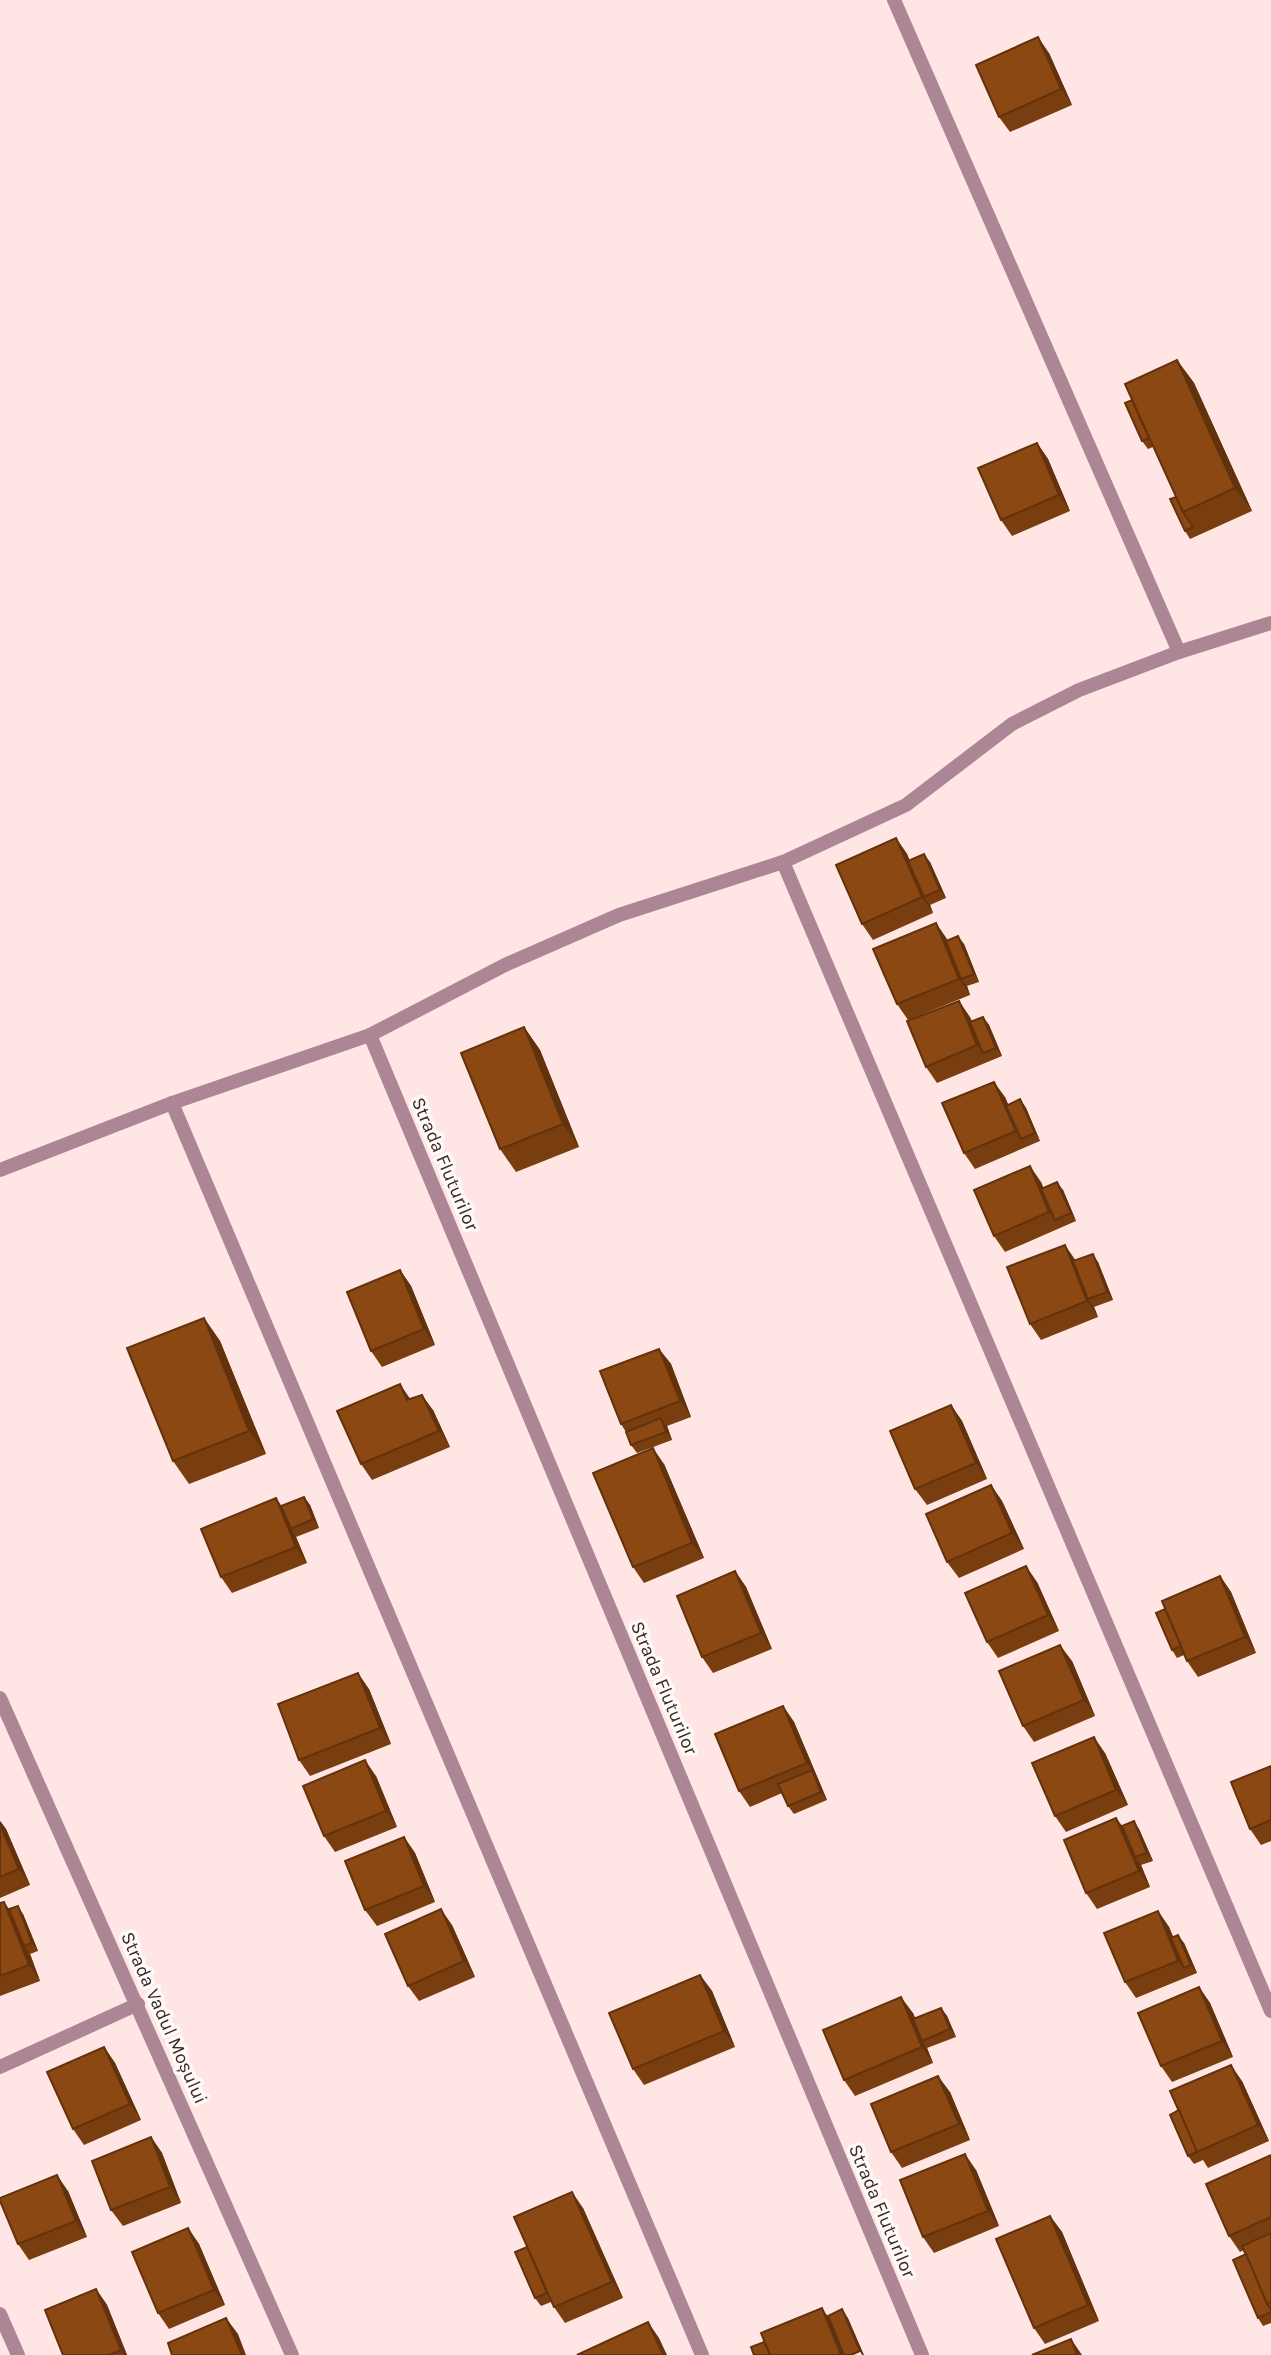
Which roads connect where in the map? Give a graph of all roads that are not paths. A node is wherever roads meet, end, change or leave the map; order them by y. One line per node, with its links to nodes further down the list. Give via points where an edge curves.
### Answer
1 (894, 0): 3 (street)
2 (1271, 623): 3 (street)
3 (1178, 652): 4 (street, via 1079,690 1012,724 906,805)
4 (783, 862): 5 (street, via 567,936); 10 (street)
5 (370, 1035): 6 (street); 16 (street, Strada Fluturilor)
6 (172, 1103): 7 (street); 15 (street)
7 (0, 1170)
8 (0, 1698): 9 (street, Strada Vadul Moșului)
9 (138, 2004): 11 (street); 14 (street, Strada Vadul Moșului)
10 (1271, 2011)
11 (0, 2067)
12 (0, 2314): 13 (street)
13 (18, 2355)
14 (292, 2355)
15 (702, 2355)
16 (922, 2355)

